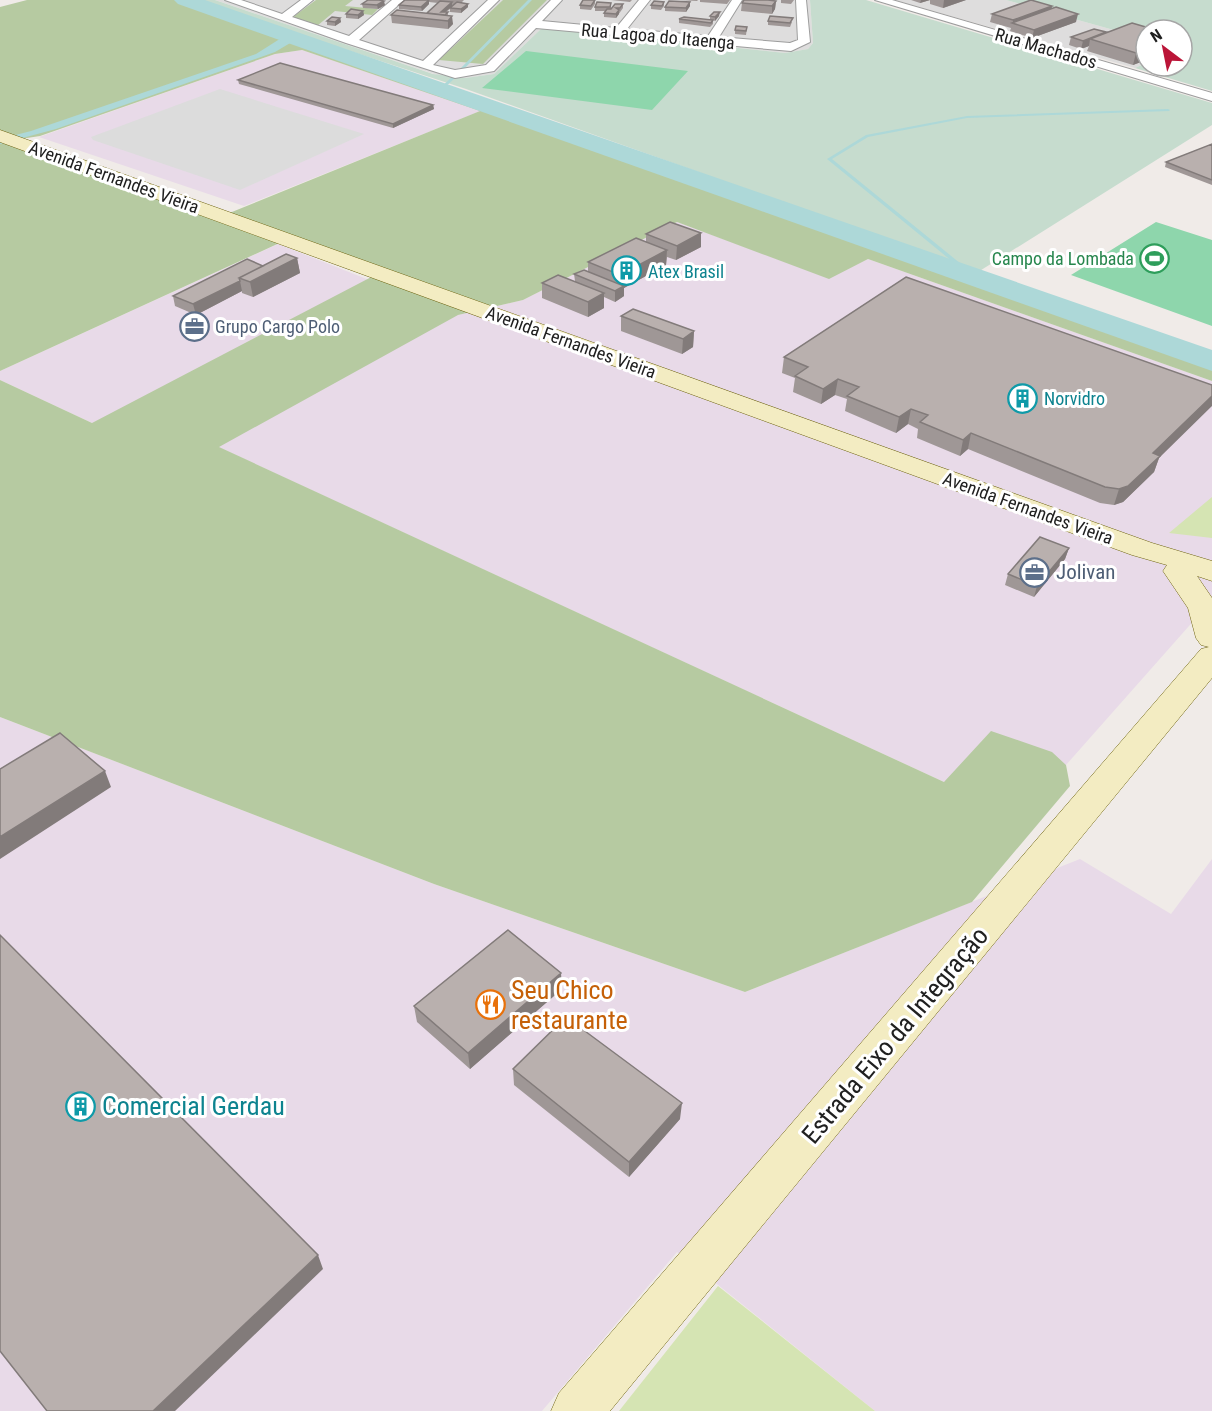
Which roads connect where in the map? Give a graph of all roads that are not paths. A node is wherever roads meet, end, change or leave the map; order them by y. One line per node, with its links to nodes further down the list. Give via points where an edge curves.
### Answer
1 (230, 0): 10 (street)
2 (308, 0): 10 (street)
3 (399, 0): 13 (street)
4 (494, 0): 15 (street)
5 (557, 0): 11 (street)
6 (645, 0): 12 (street)
7 (737, 0): 14 (street)
8 (801, 0): 14 (street, Rua Lagoa do Itaenga, via 804,42 799,46)
9 (880, 0): 16 (street, Rua Machados)
10 (284, 18): 13 (street)
11 (534, 24): 12 (street, Rua Lagoa do Itaenga); 15 (street, via 490,68 450,74)
12 (619, 32): 14 (street, Rua Lagoa do Itaenga)
13 (350, 41): 15 (street)
14 (711, 41)
15 (425, 66)
16 (1212, 97)
17 (6, 138): 18 (main road, Avenida Fernandes Vieira)
18 (1197, 566): 19 (main road, Avenida Fernandes Vieira); 20 (main road)
19 (1212, 586)
20 (1212, 638)
21 (1212, 657): 22 (main road, Estrada Eixo da Integração)
22 (577, 1411)

